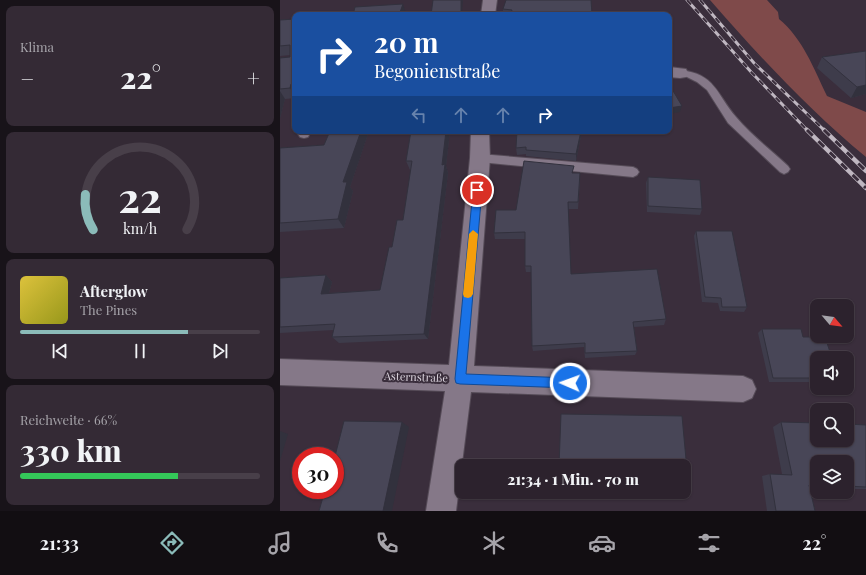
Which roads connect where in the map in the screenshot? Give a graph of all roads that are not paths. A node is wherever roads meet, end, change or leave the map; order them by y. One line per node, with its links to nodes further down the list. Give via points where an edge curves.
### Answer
1 (490, 0): 2 (street)
2 (488, 12)
3 (674, 73): 6 (lane, via 689,74 711,88 732,120)
4 (480, 134): 5 (street)
5 (480, 158): 7 (lane); 9 (street)
6 (784, 169)
7 (633, 172)
8 (280, 372): 9 (street, Asternstraße)
9 (460, 379): 10 (street, Asternstraße); 11 (street)
10 (744, 390)
11 (441, 511)

